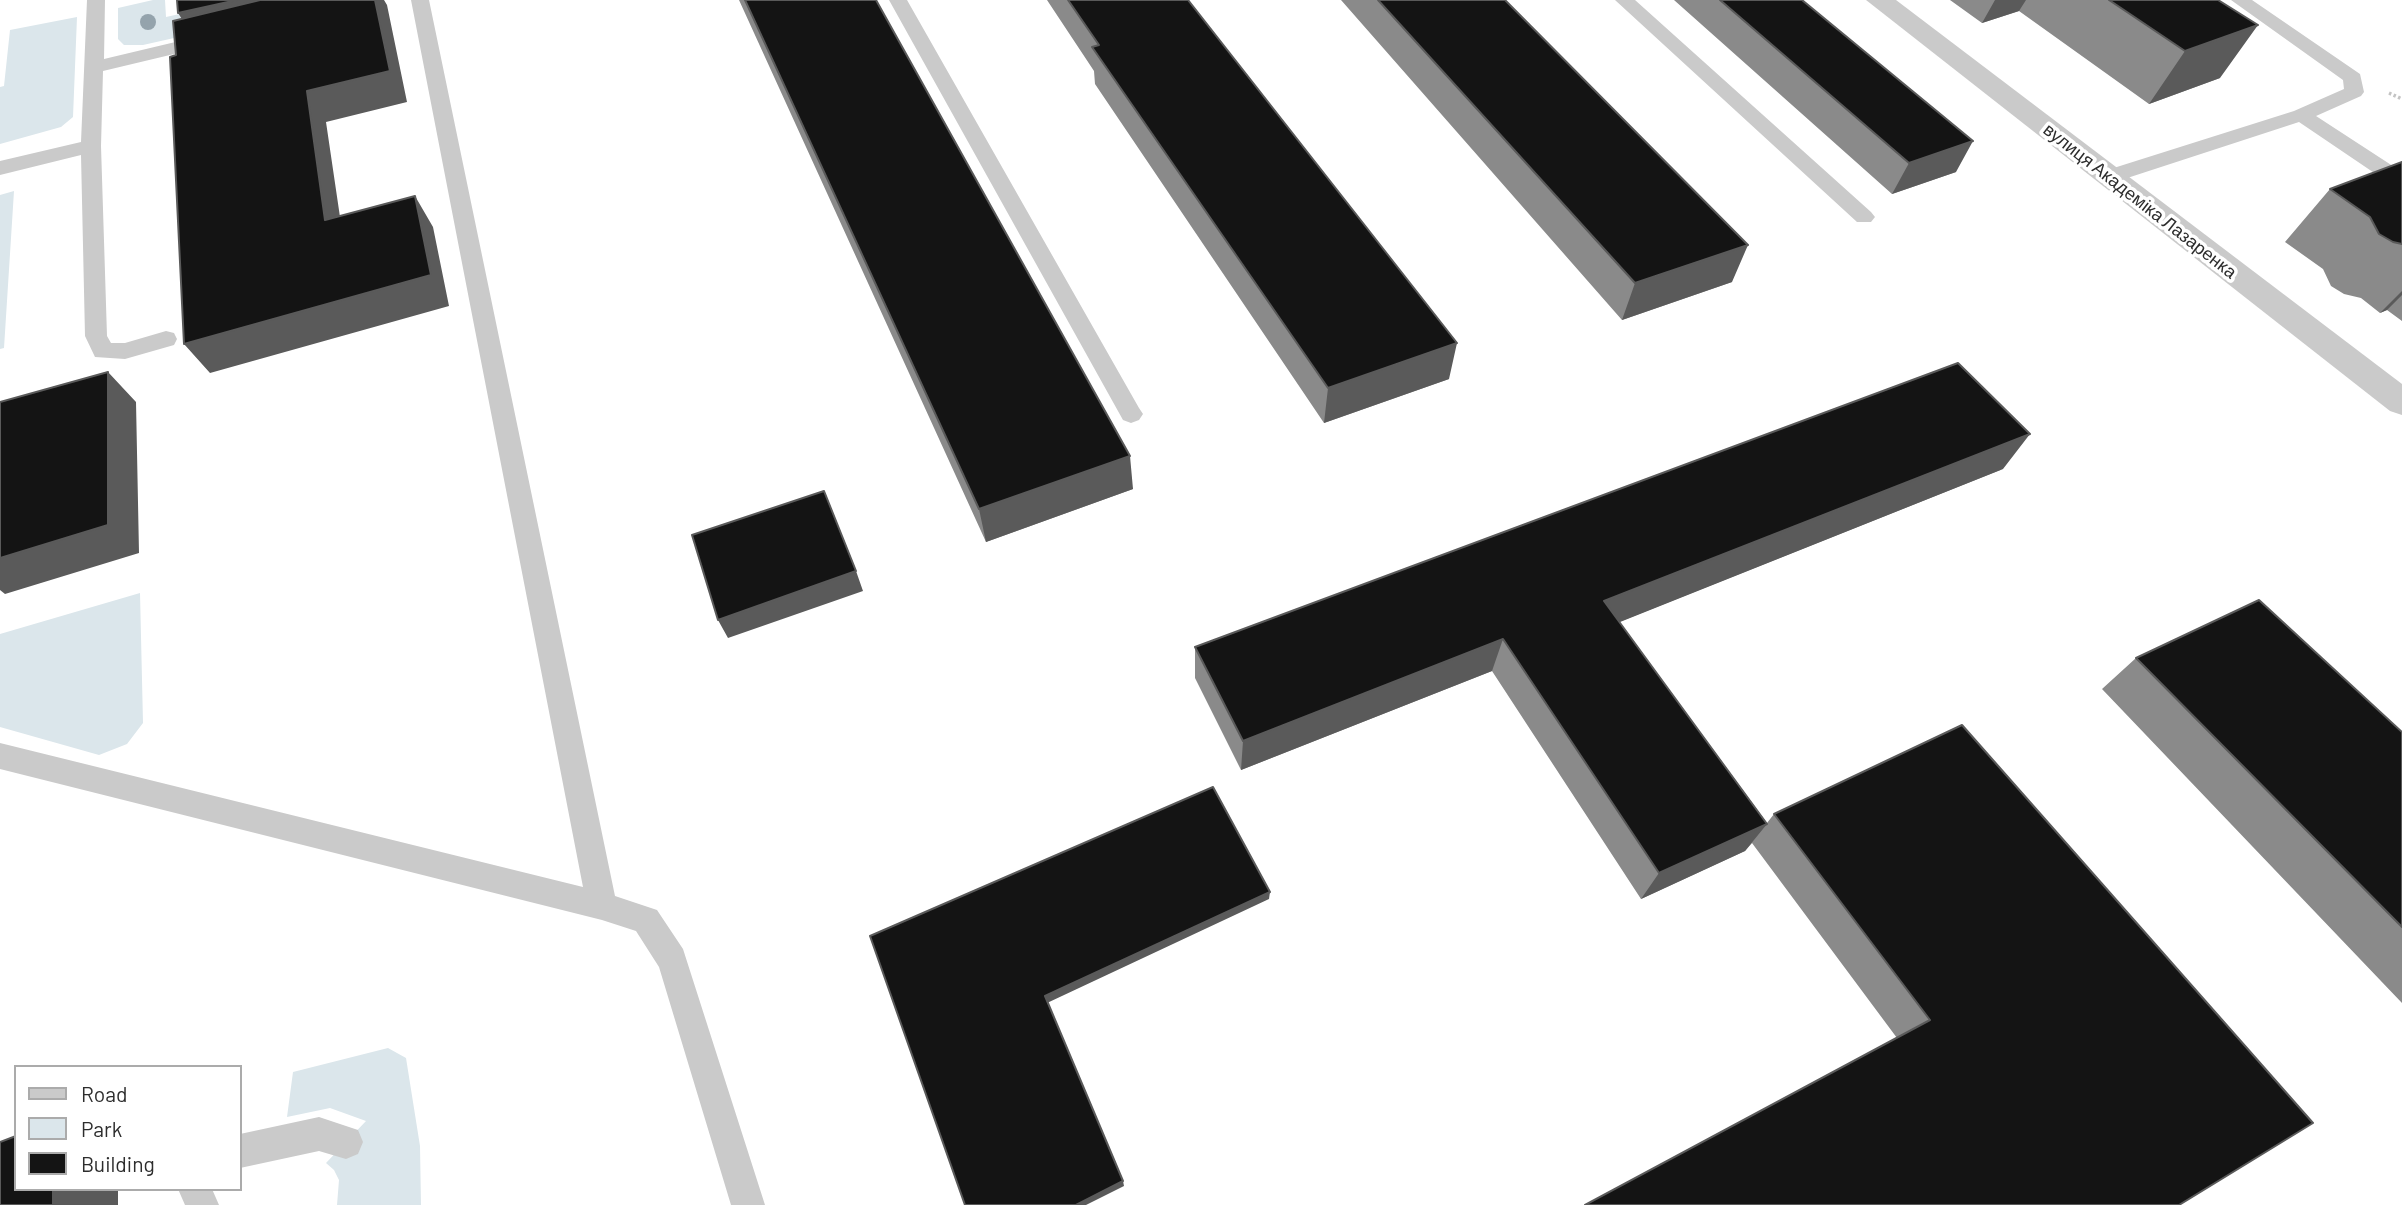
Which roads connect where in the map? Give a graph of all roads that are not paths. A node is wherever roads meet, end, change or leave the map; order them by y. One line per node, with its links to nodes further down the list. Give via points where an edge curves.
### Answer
1 (96, 0): 8 (lane)
2 (420, 0): 19 (lane)
3 (898, 0): 17 (lane)
4 (1624, 0): 14 (lane)
5 (1879, 0): 12 (street, вулиця Академіка Лазаренка)
6 (2241, 0): 9 (lane, via 2353,78 2354,92)
7 (231, 35): 8 (lane)
8 (95, 67): 10 (lane)
9 (2301, 115): 12 (lane); 13 (lane)
10 (91, 146): 11 (lane); 15 (lane, via 96,336 103,351 125,351)
11 (0, 168)
12 (2108, 177): 16 (street, вулиця Академіка Лазаренка)
13 (2402, 182)
14 (1864, 217)
15 (166, 339)
16 (2402, 402)
17 (1131, 414)
18 (0, 757): 19 (lane)
19 (603, 906): 22 (lane, via 646,920 673,960)
20 (346, 1142): 21 (lane, via 319,1134)
21 (242, 1151)
22 (748, 1205)

